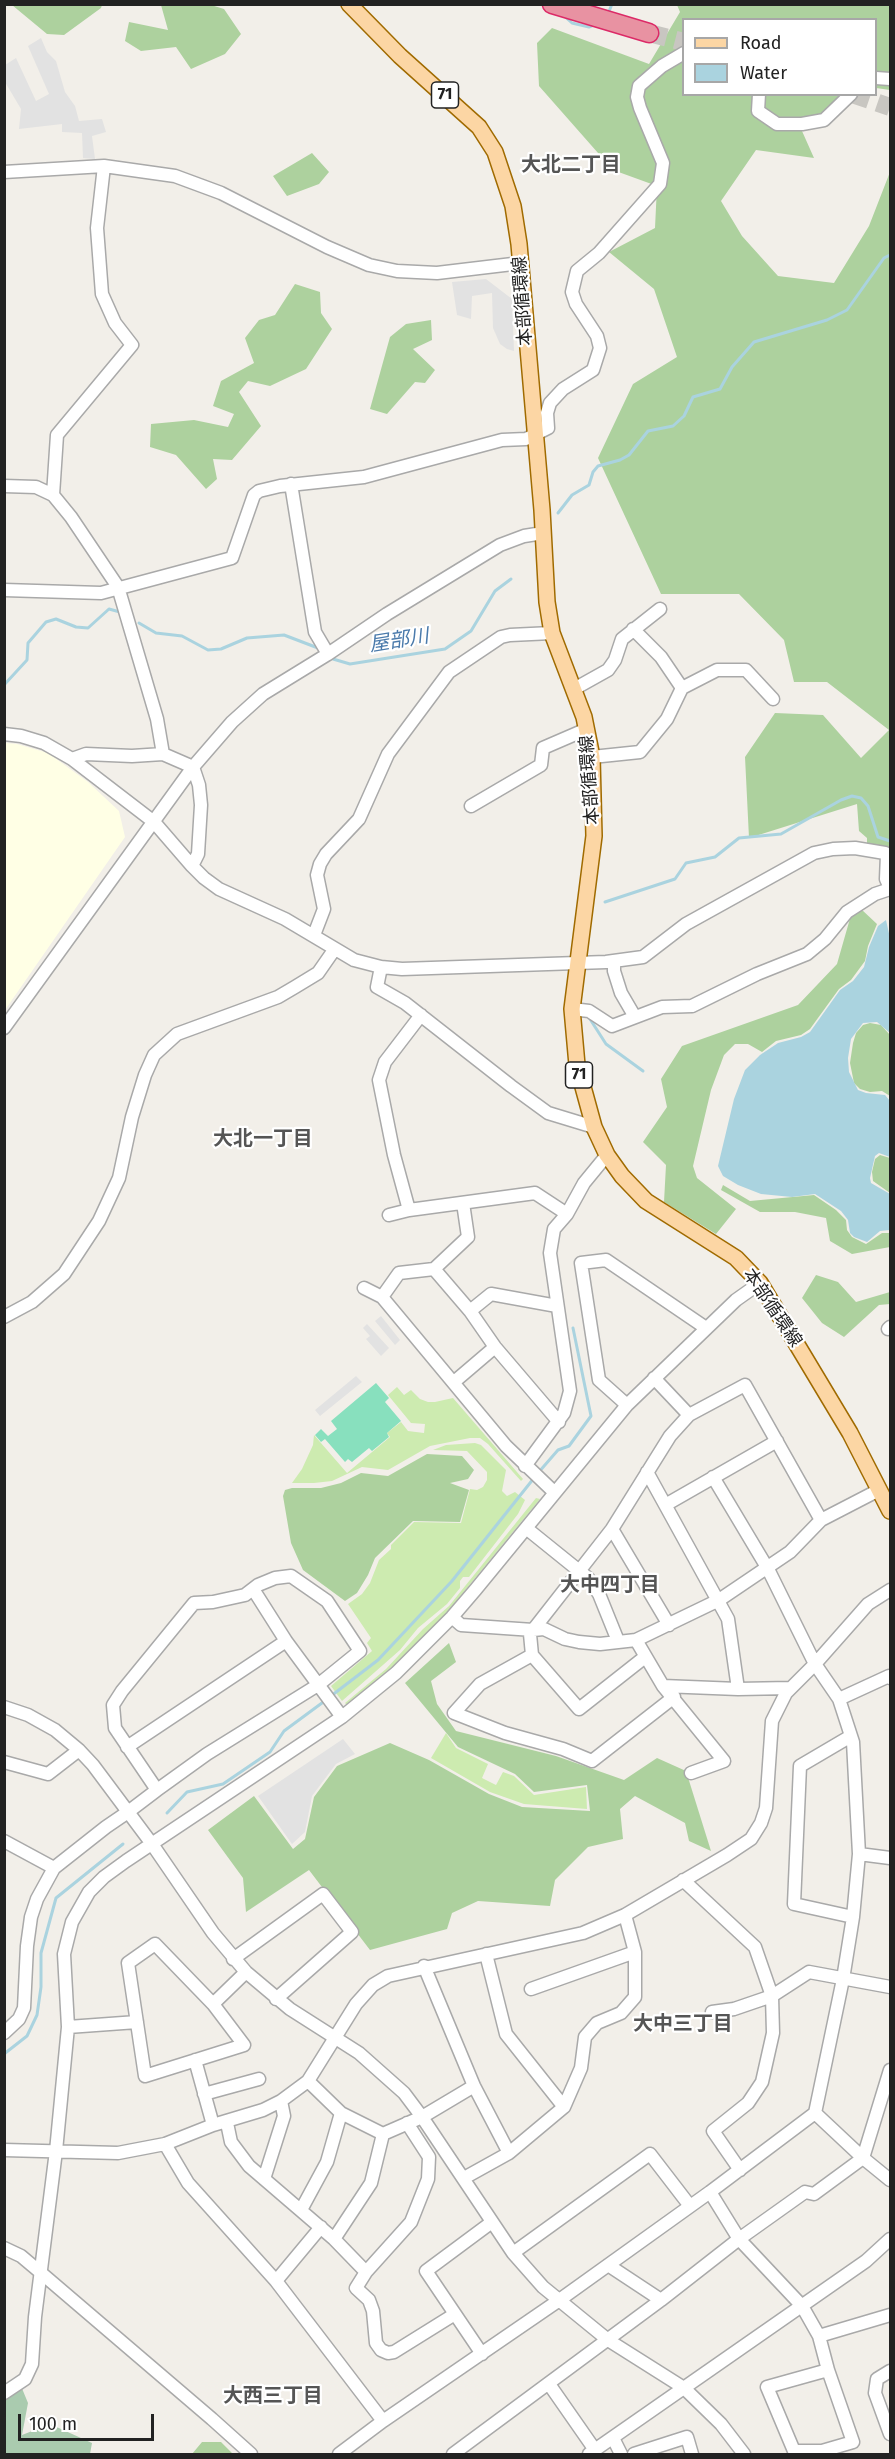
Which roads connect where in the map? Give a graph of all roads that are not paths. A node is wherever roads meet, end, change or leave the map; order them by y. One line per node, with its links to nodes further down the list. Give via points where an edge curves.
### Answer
1 (349, 4): 9 (main road, 本部循環線 / 71, via 484,135 509,189)
2 (552, 4): 3 (highway)
3 (648, 32)
4 (682, 54): 10 (street, via 639,86 637,97 663,163 660,184 578,271 572,292 597,336 597,360 593,370 562,389 550,403 548,428)
5 (759, 96): 6 (street, via 758,111 777,124 824,120)
6 (849, 96)
7 (104, 166): 8 (street); 9 (street, via 152,171 199,183 369,265 437,273); 13 (street, via 97,228 102,294 132,345 57,435)
8 (4, 172)
9 (521, 263): 10 (main road, 本部循環線 / 71)
10 (534, 435): 11 (street, via 364,477); 14 (main road, 本部循環線 / 71)
11 (291, 484): 15 (street, via 254,495 232,558); 20 (street, via 315,632)
12 (4, 486): 13 (street, via 36,487)
13 (53, 495): 15 (street)
14 (543, 533): 19 (main road, 本部循環線 / 71); 20 (street, via 500,546)
15 (118, 587): 16 (street, via 101,593); 26 (street, via 157,720)
16 (4, 591)
17 (660, 609): 18 (street)
18 (633, 628): 21 (street, via 661,657); 22 (street, via 622,639 608,670)
19 (552, 633): 22 (main road, 本部循環線 / 71); 35 (street, via 501,637 449,672 388,753 358,819 320,864 317,875 324,909)
20 (328, 654): 29 (street, via 263,694)
21 (682, 688): 23 (street, via 717,670 746,670); 27 (street, via 667,719 640,752)
22 (574, 689): 24 (main road, 本部循環線 / 71)
23 (773, 699)
24 (587, 729): 27 (main road, 本部循環線 / 71); 30 (street, via 543,748 541,765)
25 (4, 734): 28 (street, via 44,743)
26 (163, 754): 28 (street, via 86,754); 29 (street)
27 (592, 758): 37 (main road, 本部循環線 / 71, via 594,836)
28 (72, 759): 31 (street)
29 (193, 767): 31 (street); 33 (street, via 201,805 198,854)
30 (471, 806)
31 (154, 822): 33 (street); 43 (street)
32 (889, 855): 34 (street, via 886,879); 38 (street, via 855,848 814,853 686,924 643,957)
33 (192, 866): 35 (street, via 219,889)
34 (891, 889): 42 (street, via 847,912 807,954 692,1006 662,1007)
35 (314, 935): 36 (street)
36 (334, 950): 39 (street); 56 (street, via 318,973 295,987 177,1034 154,1055 132,1117 119,1178 99,1221 64,1274 32,1302)
37 (578, 961): 38 (street); 39 (street); 40 (main road, 本部循環線 / 71)
38 (614, 961): 42 (street, via 621,993)
39 (381, 967): 41 (street, via 377,987)
40 (572, 1009): 42 (street, via 590,1011 612,1026); 44 (main road, 本部循環線 / 71, via 577,1065)
41 (421, 1015): 44 (street, via 548,1113); 47 (street, via 385,1062 379,1080)
42 (635, 1017)
43 (4, 1028)
44 (594, 1127): 45 (main road, 本部循環線 / 71)
45 (607, 1155): 48 (street, via 584,1183); 51 (main road, 本部循環線 / 71, via 646,1201 736,1258)
46 (463, 1203): 47 (street); 48 (street, via 535,1193); 50 (street, via 468,1237)
47 (409, 1210): 49 (street)
48 (567, 1214): 54 (street, via 554,1229 550,1253)
49 (389, 1215)
50 (434, 1269): 53 (street, via 399,1273); 55 (street)
51 (759, 1283): 57 (street); 69 (main road, 本部循環線 / 71, via 850,1433)
52 (364, 1288): 53 (street)
53 (382, 1297): 60 (street)
54 (557, 1306): 55 (street, via 491,1294); 63 (street, via 570,1391)
55 (470, 1311): 58 (street)
56 (4, 1317)
57 (706, 1328): 59 (street); 61 (street, via 606,1260 581,1263 599,1380)
58 (495, 1347): 60 (street); 63 (street)
59 (654, 1378): 61 (street); 62 (street)
60 (454, 1382): 65 (street)
61 (627, 1405): 68 (street)
62 (689, 1415): 64 (street, via 745,1385); 66 (street)
63 (559, 1422): 65 (street)
64 (777, 1441): 67 (street); 72 (street)
65 (528, 1469): 68 (street)
66 (647, 1472): 70 (street); 74 (street)
67 (713, 1477): 70 (street); 75 (street)
68 (550, 1489): 73 (street)
69 (879, 1490): 71 (main road, 本部循環線 / 71); 72 (street)
70 (667, 1504): 79 (street)
71 (891, 1511)
72 (821, 1520): 75 (street)
73 (526, 1528): 76 (street); 80 (street)
74 (612, 1529): 76 (street); 81 (street)
75 (768, 1569): 79 (street); 88 (street)
76 (579, 1573): 82 (street); 85 (street, via 588,1578 599,1594)
77 (253, 1589): 84 (street); 93 (street, via 275,1578 291,1576 327,1601 360,1651); 99 (street, via 245,1595 194,1603 122,1691 113,1705 113,1718)
78 (891, 1590): 88 (street, via 868,1604)
79 (719, 1600): 81 (street); 92 (street, via 728,1619)
80 (452, 1617): 82 (street, via 461,1625); 97 (street, via 396,1673)
81 (669, 1625): 83 (street)
82 (533, 1630): 85 (street, via 544,1629 579,1642); 86 (street)
83 (636, 1640): 85 (street); 87 (street)
84 (286, 1641): 93 (street); 99 (street)
85 (618, 1641)
86 (532, 1655): 87 (street, via 579,1710); 94 (street, via 480,1684 454,1713 592,1761)
87 (645, 1657): 90 (street)
88 (815, 1664): 91 (street); 95 (street)
89 (891, 1678): 95 (street)
90 (663, 1686): 92 (street); 94 (street)
91 (790, 1688): 92 (street); 110 (street, via 772,1721 766,1808 761,1822 751,1839)
92 (738, 1689)
93 (325, 1694): 97 (street); 103 (street, via 207,1754)
94 (674, 1697): 102 (street, via 724,1761)
95 (839, 1699): 98 (street)
96 (4, 1707): 100 (street, via 41,1721)
97 (342, 1717): 106 (street)
98 (851, 1736): 107 (street); 112 (street, via 800,1766 794,1904)
99 (128, 1747): 103 (street)
100 (79, 1750): 101 (street, via 48,1774); 104 (street)
101 (4, 1762)
102 (691, 1773)
103 (157, 1790): 104 (street)
104 (128, 1812): 106 (street); 109 (street)
105 (5, 1844): 109 (street)
106 (152, 1844): 115 (street); 126 (street, via 104,1877 89,1892 72,1922 64,1954)
107 (859, 1854): 108 (street); 112 (street)
108 (891, 1858)
109 (54, 1868): 127 (street, via 31,1917 24,2008)
110 (683, 1880): 111 (street); 121 (street, via 755,1947)
111 (625, 1915): 113 (street); 114 (street, via 583,1933)
112 (853, 1917): 118 (street)
113 (635, 1952): 120 (street); 136 (street, via 635,1998 621,2013 597,2023 585,2037 581,2068)
114 (486, 1954): 116 (street); 136 (street, via 506,2034)
115 (233, 1959): 117 (street); 122 (street, via 323,1894 352,1932)
116 (424, 1966): 128 (street, via 388,1976 373,1986); 133 (street)
117 (246, 1972): 122 (street); 123 (street)
118 (843, 1979): 119 (street); 121 (street, via 809,1972); 138 (street)
119 (891, 1987)
120 (531, 1989)
121 (772, 1995): 124 (street, via 734,2009); 149 (street, via 773,2033 762,2082 748,2103 713,2131)
122 (276, 1999): 128 (street)
123 (213, 2004): 125 (street, via 155,1944 128,1964); 129 (street, via 244,2045)
124 (712, 2012)
125 (137, 2022): 126 (street); 129 (street, via 145,2076)
126 (68, 2026): 146 (street)
127 (4, 2033)
128 (334, 2036): 132 (street); 139 (street, via 390,2079)
129 (195, 2060): 134 (street)
130 (891, 2070): 148 (street)
131 (259, 2079): 134 (street)
132 (308, 2081): 135 (street); 137 (street)
133 (474, 2086): 139 (street); 147 (street)
134 (204, 2094): 142 (street)
135 (281, 2101): 140 (street); 151 (street, via 284,2116)
136 (564, 2108): 147 (street)
137 (341, 2113): 143 (street); 155 (street, via 327,2162)
138 (815, 2113): 148 (street); 149 (street)
139 (422, 2117): 141 (street); 150 (street)
140 (227, 2123): 142 (street); 151 (street, via 231,2142)
141 (407, 2123): 143 (street); 165 (street, via 429,2157 428,2179 411,2222)
142 (213, 2125): 144 (street)
143 (383, 2134): 158 (street, via 371,2183)
144 (165, 2144): 146 (street, via 118,2153); 166 (street, via 188,2184)
145 (4, 2150): 146 (street)
146 (56, 2151): 164 (street)
147 (509, 2153): 150 (street)
148 (863, 2158): 152 (street); 159 (street, via 814,2194 805,2192)
149 (740, 2170): 153 (street)
150 (464, 2178): 156 (street)
151 (264, 2179): 155 (street)
152 (891, 2180)
153 (710, 2192): 154 (street); 159 (street)
154 (690, 2206): 162 (street, via 650,2154); 163 (street)
155 (301, 2210): 157 (street)
156 (492, 2222): 162 (street); 170 (street, via 426,2271)
157 (321, 2228): 158 (street); 166 (street)
158 (334, 2239): 165 (street)
159 (739, 2239): 167 (street); 169 (street)
160 (891, 2239): 169 (street, via 867,2261)
161 (4, 2248): 164 (street)
162 (513, 2253): 168 (street)
163 (608, 2265): 167 (street); 168 (street)
164 (40, 2272): 179 (street, via 32,2364 25,2379); 184 (street)
165 (366, 2272): 170 (street, via 356,2288 369,2300 376,2343 387,2353)
166 (276, 2281): 180 (street)
167 (661, 2300): 173 (street)
168 (558, 2301): 173 (street); 174 (street)
169 (802, 2306): 172 (street); 178 (street)
170 (455, 2314): 174 (street)
171 (891, 2315): 172 (street)
172 (819, 2336): 175 (street)
173 (608, 2340): 177 (street); 178 (street)
174 (482, 2354): 180 (street)
175 (828, 2370): 175 (street, via 854,2442 822,2451 795,2451 767,2387)
176 (891, 2371): 181 (street, via 877,2379 875,2393)
177 (549, 2384): 183 (street); 186 (street)
178 (684, 2388): 182 (street); 190 (street, via 721,2424)
179 (4, 2393)
180 (383, 2421): 185 (street)
181 (891, 2434)
182 (613, 2438): 183 (street); 187 (street)
183 (592, 2452)
184 (251, 2454)
185 (339, 2454)
186 (454, 2454)
187 (621, 2454)
188 (634, 2454): 189 (street, via 687,2437)
189 (692, 2454)
190 (744, 2454)

